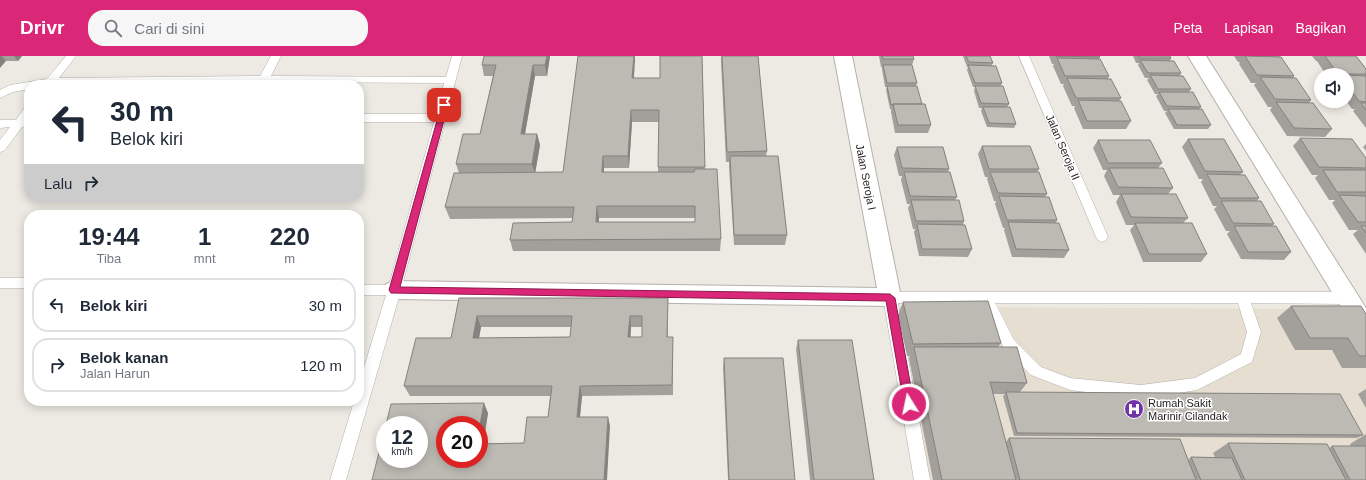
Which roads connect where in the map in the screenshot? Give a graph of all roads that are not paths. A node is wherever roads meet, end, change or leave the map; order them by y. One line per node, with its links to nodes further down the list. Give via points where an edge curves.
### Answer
1 (71, 56): 7 (lane)
2 (276, 56): 8 (lane)
3 (458, 56): 9 (lane)
4 (843, 56): 24 (street, Jalan Seroja I)
5 (1024, 56): 18 (lane, Jalan Seroja II)
6 (1197, 56): 25 (street)
7 (52, 80)
8 (263, 80)
9 (451, 80): 10 (lane); 14 (lane)
10 (364, 81)
11 (24, 87): 12 (lane)
12 (0, 94)
13 (364, 118): 14 (lane)
14 (441, 118): 22 (lane)
15 (24, 123): 16 (lane); 17 (lane)
16 (0, 124)
17 (0, 148)
18 (1102, 237)
19 (0, 283): 20 (lane)
20 (24, 283)
21 (364, 290): 22 (lane)
22 (394, 290): 24 (street); 28 (lane)
23 (985, 297): 24 (lane); 26 (lane); 26 (lane, via 1009,344 1036,371 1070,384 1141,392 1197,384 1247,358 1254,332)
24 (890, 298): 31 (lane)
25 (1356, 298): 26 (lane); 27 (street)
26 (1243, 299)
27 (1366, 328)
28 (364, 392)
29 (360, 406): 30 (lane)
30 (338, 480)
31 (922, 480)

